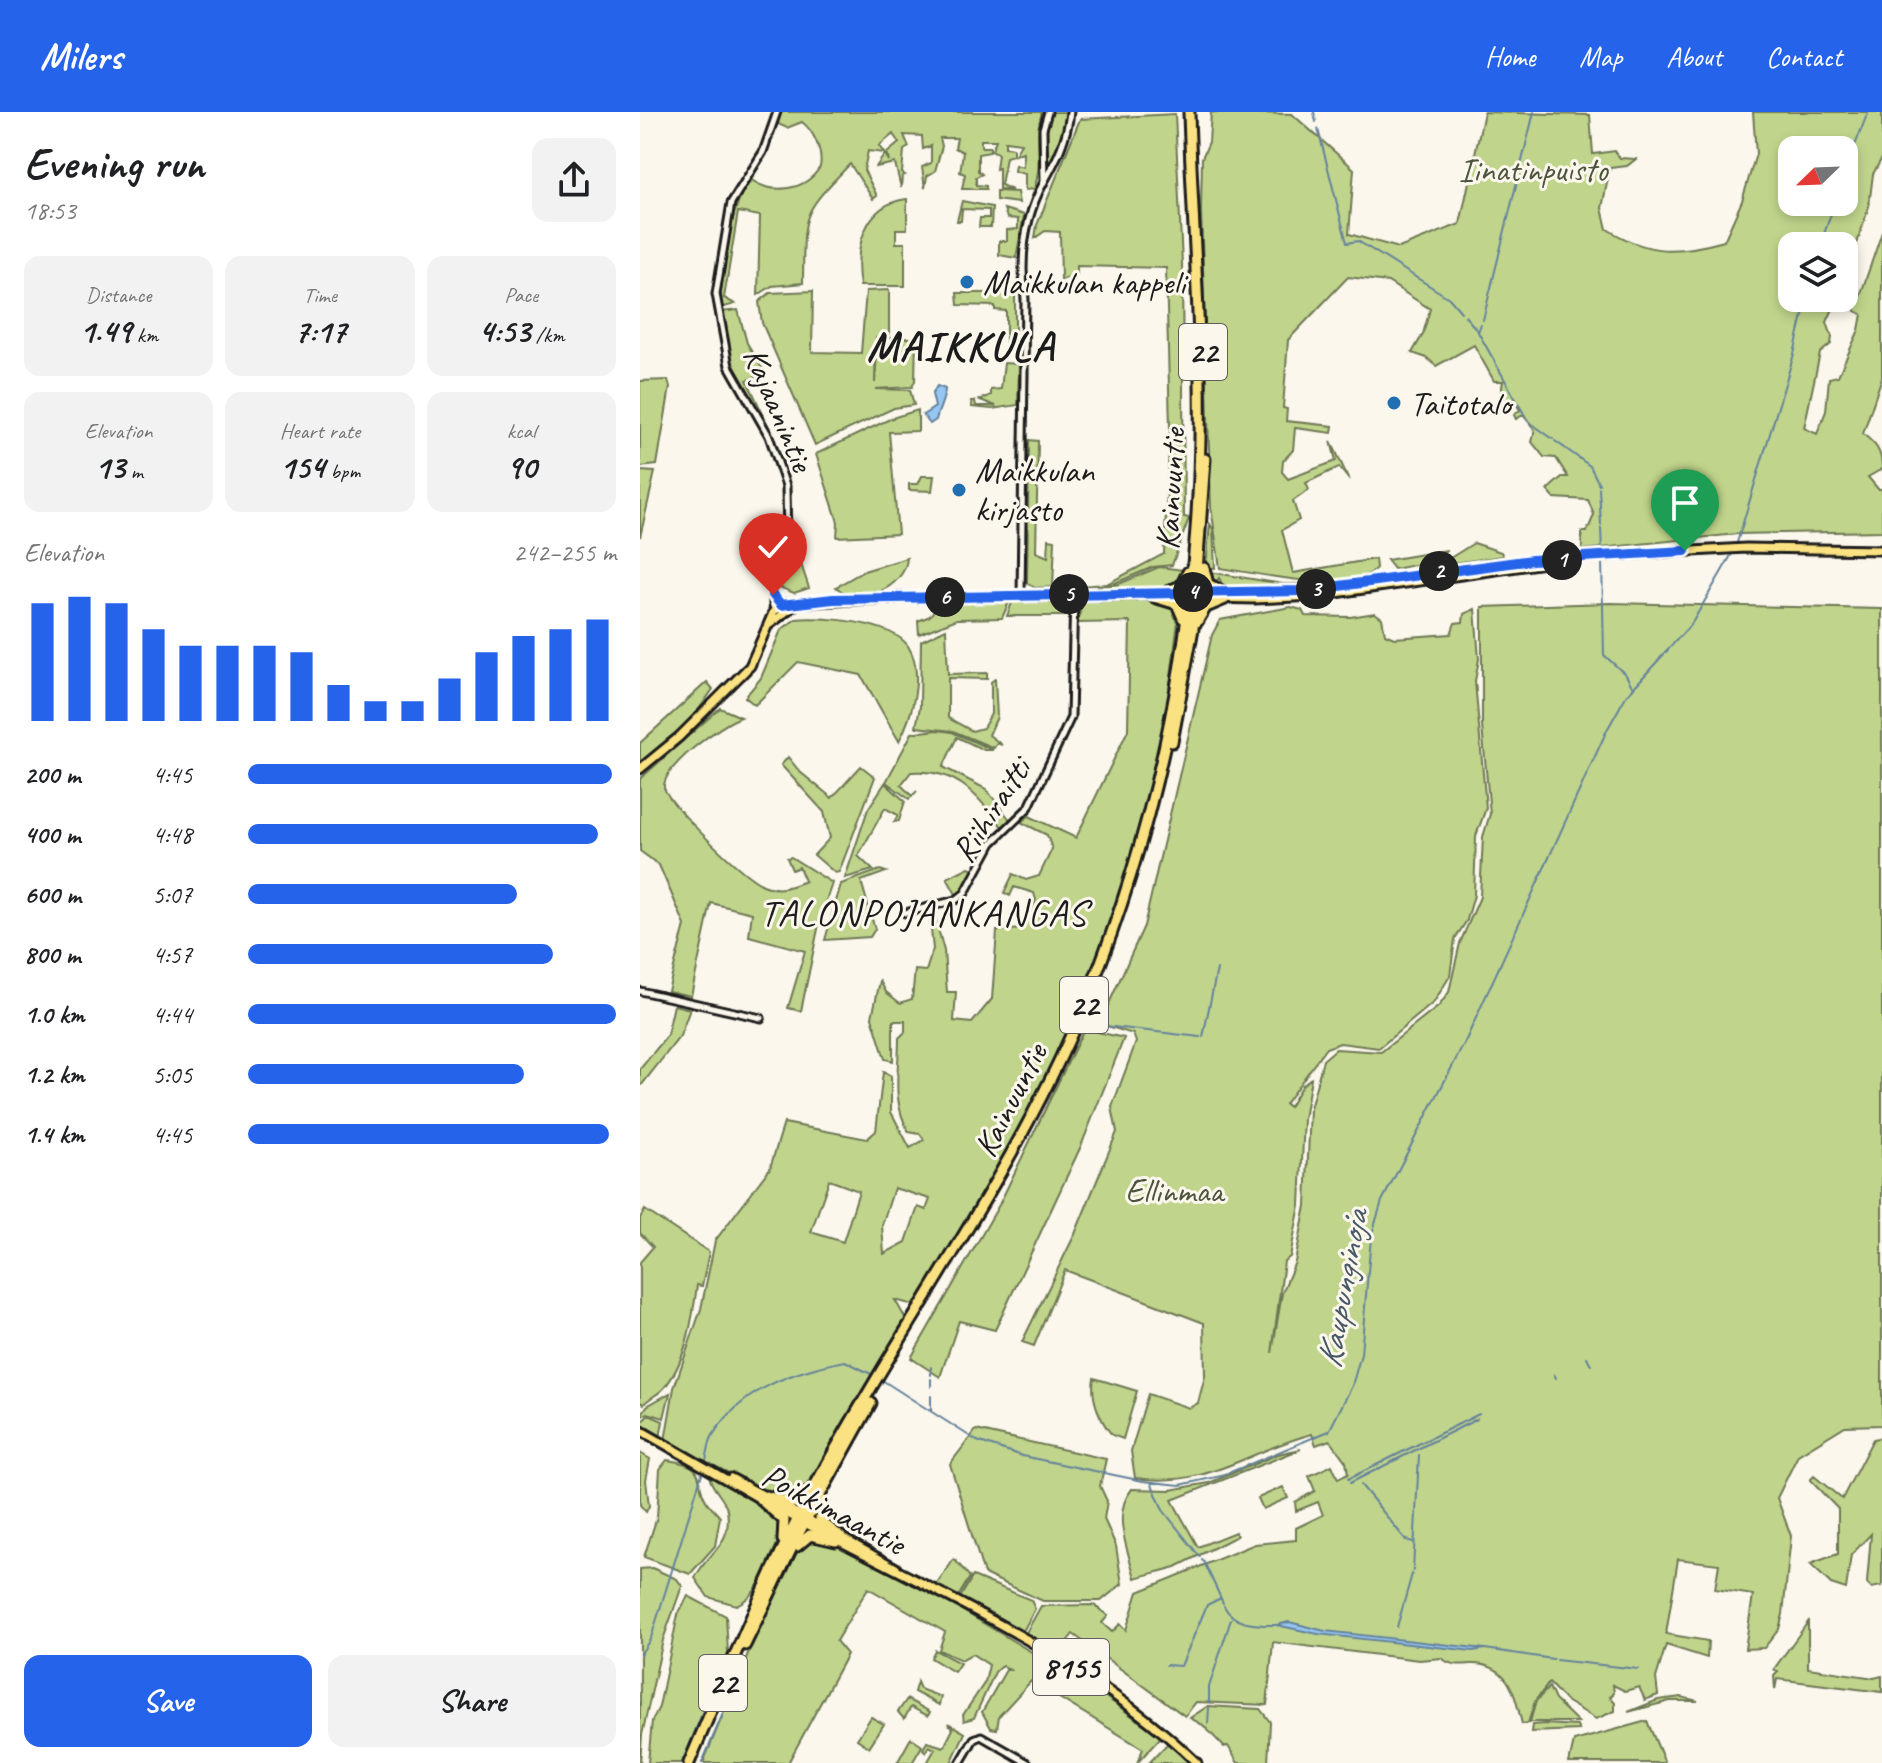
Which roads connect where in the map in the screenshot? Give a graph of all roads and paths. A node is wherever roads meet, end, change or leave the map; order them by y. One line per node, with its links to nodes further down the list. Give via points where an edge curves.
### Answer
1 (777, 112): 16 (street, Kajaanintie, via 763,152 731,203 716,294 729,366 769,436 786,486 787,544 773,595)
2 (1048, 112): 5 (street, via 1043,129)
3 (1070, 112): 5 (street, via 1064,144)
4 (1192, 112): 6 (highway, Kainuuntie / 22, via 1205,395); 8 (highway, Kainuuntie / 22, via 1200,412)
5 (1044, 183): 12 (street, via 1022,252)
6 (1202, 543): 13 (highway, Kainuuntie / 22); 14 (highway, via 1206,582)
7 (1882, 550): 14 (main road, via 1746,548 1563,560 1315,596)
8 (1193, 557): 9 (highway, via 1181,586); 13 (highway, Kainuuntie / 22)
9 (1169, 591): 10 (main road); 13 (main road)
10 (1139, 593): 11 (main road); 15 (main road)
11 (1074, 594): 12 (main road); 19 (street, Riihiraitti, via 1071,717 1029,807 992,843 965,893)
12 (1021, 595): 16 (main road, via 809,600)
13 (1193, 595): 14 (main road); 15 (main road); 17 (highway, Kainuuntie / 22)
14 (1225, 596): 17 (highway, via 1201,611)
15 (1154, 597): 17 (highway, via 1177,604)
16 (778, 609): 18 (main road, via 750,666)
17 (1189, 629): 23 (highway, Kainuuntie / 22, via 1181,701 1148,838 1086,1015 1011,1171)
18 (640, 769)
19 (905, 913)
20 (640, 991): 21 (street)
21 (761, 1018)
22 (640, 1430): 24 (main road, Poikkimaantie)
23 (831, 1465): 24 (highway, via 799,1501); 25 (highway, Kainuuntie / 22); 26 (highway, via 818,1512)
24 (763, 1497): 25 (main road, Poikkimaantie); 27 (highway, via 785,1523)
25 (802, 1519): 26 (main road, Poikkimaantie / 8155); 27 (highway, Kainuuntie / 22); 28 (highway, Kainuuntie / 22)
26 (838, 1539): 28 (highway, via 802,1539); 33 (main road, Poikkimaantie / 8155, via 1110,1691)
27 (774, 1565): 29 (highway, Kainuuntie / 22)
28 (776, 1580): 30 (highway, Kainuuntie / 22)
29 (689, 1763)
30 (696, 1763)
31 (960, 1763): 32 (street, via 981,1736)
32 (1028, 1763)
33 (1197, 1763)

